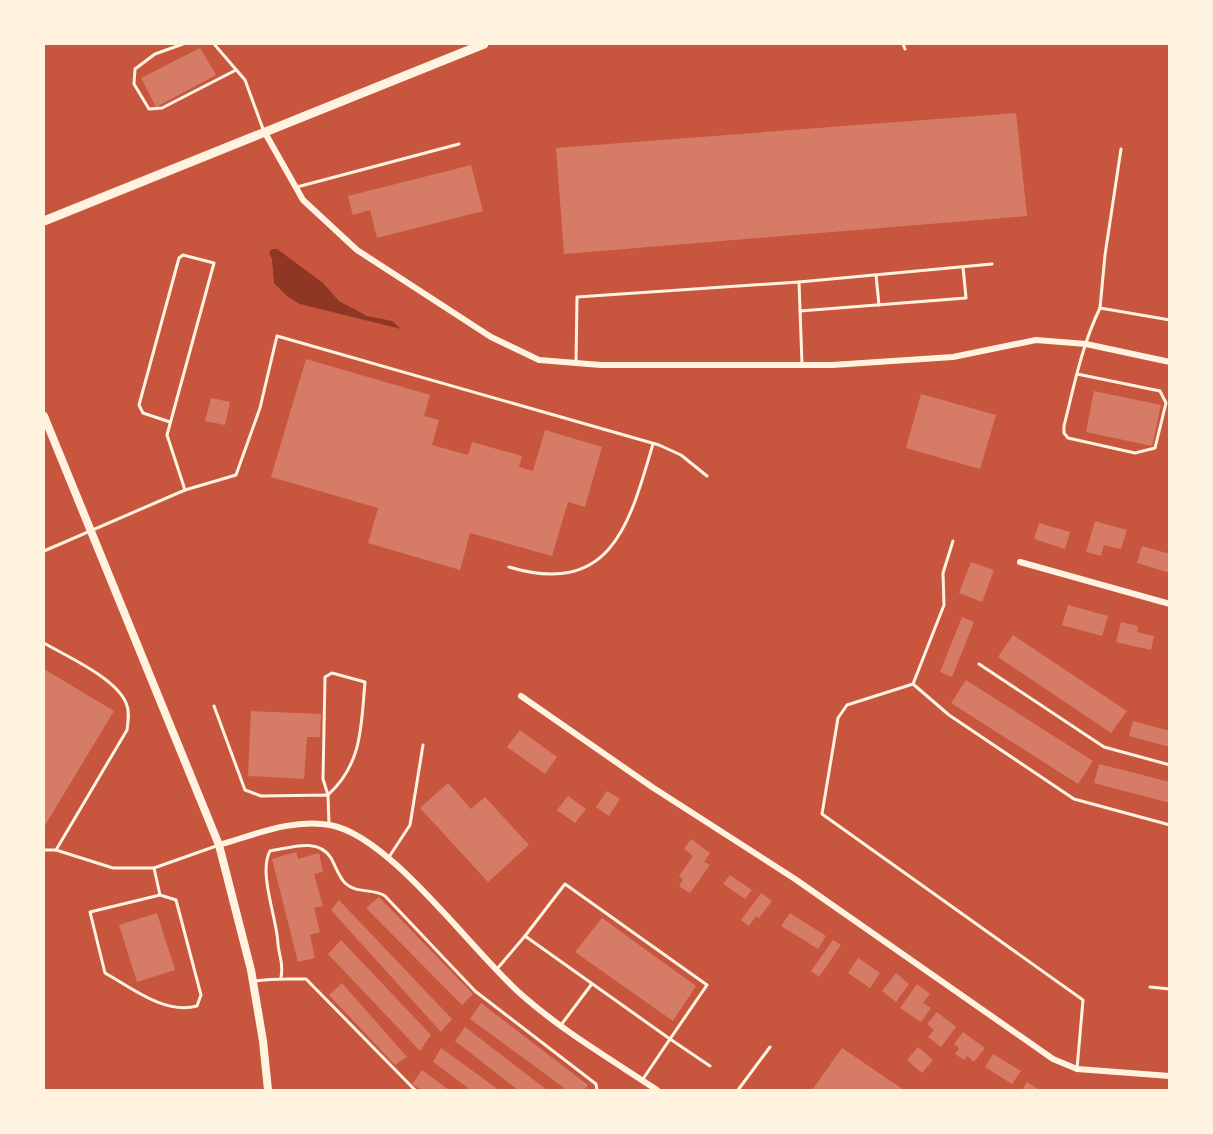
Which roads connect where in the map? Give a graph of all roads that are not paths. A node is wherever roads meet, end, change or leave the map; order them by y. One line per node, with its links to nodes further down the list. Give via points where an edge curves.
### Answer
1 (183, 44): 6 (lane, via 155,54 135,69 134,84 149,109 162,108)
2 (214, 44): 6 (lane)
3 (484, 44): 7 (main road)
4 (903, 44): 5 (lane)
5 (905, 49)
6 (236, 70): 7 (lane, via 245,80)
7 (264, 131): 10 (street); 11 (main road)
8 (459, 144): 10 (lane)
9 (1121, 149): 17 (lane)
10 (296, 187): 22 (street, via 303,200 357,250 491,338 539,360)
11 (44, 221)
12 (992, 264): 13 (lane)
13 (963, 267): 14 (lane); 16 (lane, via 966,298)
14 (876, 275): 15 (lane); 16 (lane)
15 (799, 282): 18 (lane); 22 (lane, via 577,297)
16 (879, 305): 18 (lane)
17 (1100, 308): 19 (lane); 20 (lane)
18 (800, 311): 23 (lane)
19 (1170, 320)
20 (1086, 344): 21 (street); 23 (street, via 1036,340 953,357); 24 (lane)
21 (1170, 362)
22 (576, 363): 23 (street)
23 (802, 365)
24 (1077, 374): 24 (lane, via 1064,426 1068,438 1135,453 1155,448 1166,403 1160,391)
25 (44, 416): 30 (street)
26 (170, 422): 26 (lane, via 214,263 183,255 139,405 143,413); 29 (lane, via 167,435)
27 (653, 444): 28 (lane, via 681,455); 29 (lane, via 277,336 260,408 236,475); 34 (lane, via 632,515 607,553 573,571 537,573)
28 (707, 476)
29 (185, 490): 30 (lane)
30 (91, 530): 32 (lane); 46 (street)
31 (953, 541): 38 (lane, via 943,573 944,605)
32 (44, 551)
33 (1020, 562): 35 (street)
34 (510, 567)
35 (1170, 604)
36 (44, 642): 48 (lane, via 110,683 127,704 128,717 126,730)
37 (980, 664): 42 (lane, via 1104,747)
38 (913, 684): 45 (lane, via 949,715 1074,799); 63 (lane, via 847,705 838,718 822,814 1083,1000)
39 (521, 696): 63 (street, via 795,879 1053,1059)
40 (214, 706): 43 (lane, via 245,790 261,796)
41 (423, 745): 49 (lane, via 410,825)
42 (1170, 765)
43 (328, 795): 43 (lane, via 323,780 325,677 332,673 365,682 359,747 344,780); 44 (lane)
44 (329, 825): 46 (street, via 292,825); 49 (street, via 362,837)
45 (1170, 825)
46 (219, 844): 50 (lane); 55 (street)
47 (44, 850): 48 (lane)
48 (56, 850): 50 (lane, via 113,868)
49 (389, 857): 53 (street)
50 (154, 868): 51 (lane)
51 (160, 895): 51 (lane, via 176,900 201,995 197,1006 185,1009 164,1005 105,973 90,912)
52 (525, 936): 53 (lane); 56 (lane); 60 (lane, via 565,884 707,986)
53 (496, 970): 59 (street)
54 (281, 977): 55 (lane); 67 (lane, via 306,979); 68 (lane, via 284,967 264,860 270,851 317,845 326,850 346,884 385,896 475,991 596,1084)
55 (252, 981): 66 (street)
56 (591, 985): 59 (lane); 60 (lane)
57 (1150, 987): 58 (lane)
58 (1170, 988)
59 (561, 1025): 65 (street)
60 (670, 1039): 62 (lane); 65 (lane)
61 (770, 1047): 70 (lane)
62 (710, 1066)
63 (1077, 1069): 64 (street)
64 (1170, 1076)
65 (643, 1081): 69 (street)
66 (268, 1090)
67 (415, 1090)
68 (597, 1090)
69 (657, 1090)
70 (738, 1090)

